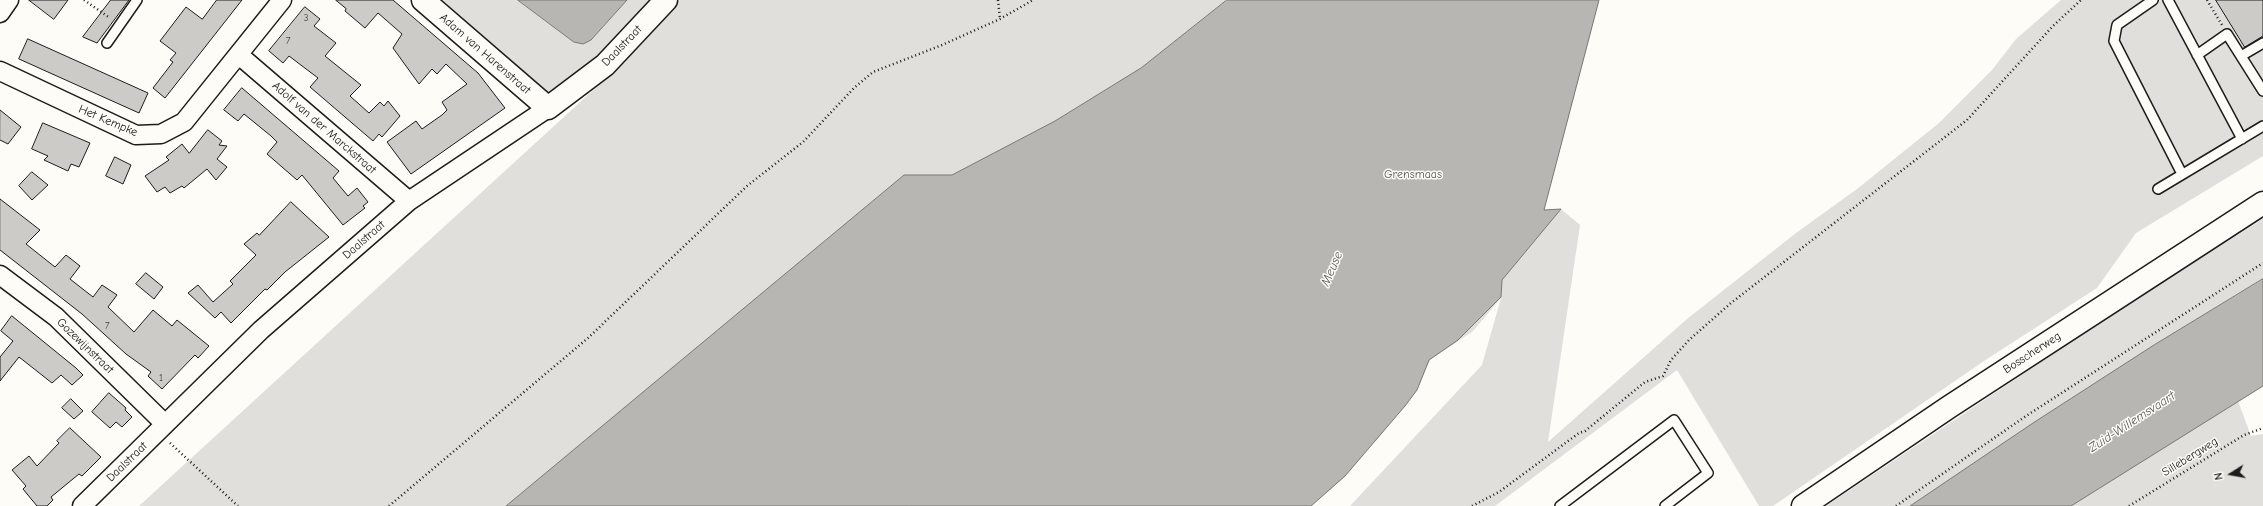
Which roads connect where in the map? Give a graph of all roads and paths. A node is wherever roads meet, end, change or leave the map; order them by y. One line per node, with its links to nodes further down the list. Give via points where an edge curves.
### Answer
1 (9, 0): 13 (street)
2 (84, 0): 15 (path)
3 (137, 0): 15 (lane)
4 (282, 0): 19 (street, Het Kempke)
5 (423, 0): 24 (street, Adam van Harenstraat)
6 (666, 0): 24 (street, Daalstraat, via 604,65)
7 (998, 0): 14 (path)
8 (1033, 0): 14 (path)
9 (2081, 0): 38 (path, via 2053,26 1967,120 1731,303 1689,340 1671,360 1663,376 1645,382 1585,431 1499,492)
10 (2152, 0): 27 (lane, via 2117,25 2114,41)
11 (2168, 0): 20 (lane)
12 (2207, 0): 16 (path)
13 (0, 13)
14 (1000, 19): 37 (path, via 873,72 854,88 803,142 742,191 588,338)
15 (120, 25): 17 (lane)
16 (2227, 34): 20 (lane); 21 (lane)
17 (107, 43)
18 (2263, 43): 21 (lane)
19 (239, 55): 22 (street, Het Kempke, via 184,122 161,134 136,135); 29 (street, Adolf van der Marckstraat)
20 (2197, 55): 26 (lane)
21 (2241, 56): 23 (lane)
22 (0, 71)
23 (2263, 91)
24 (548, 108): 29 (street, Daalstraat)
25 (2263, 126): 26 (lane)
26 (2242, 139): 27 (lane)
27 (2182, 174): 28 (lane)
28 (2158, 189)
29 (409, 201): 33 (street, Daalstraat, via 261,330)
30 (2263, 203): 41 (street, Bosscherweg)
31 (2263, 263): 42 (path, via 2026,416)
32 (2, 280): 33 (street, Gozewijnstraat, via 56,317)
33 (161, 428): 35 (street, Daalstraat); 36 (path)
34 (2263, 428): 43 (path, Sillebergweg, via 2244,435)
35 (82, 506)
36 (238, 506)
37 (389, 506)
38 (1472, 506)
39 (1560, 506): 40 (lane, via 1674,420 1708,473)
40 (1665, 506)
41 (1803, 506)
42 (1896, 506)
43 (2128, 506)

